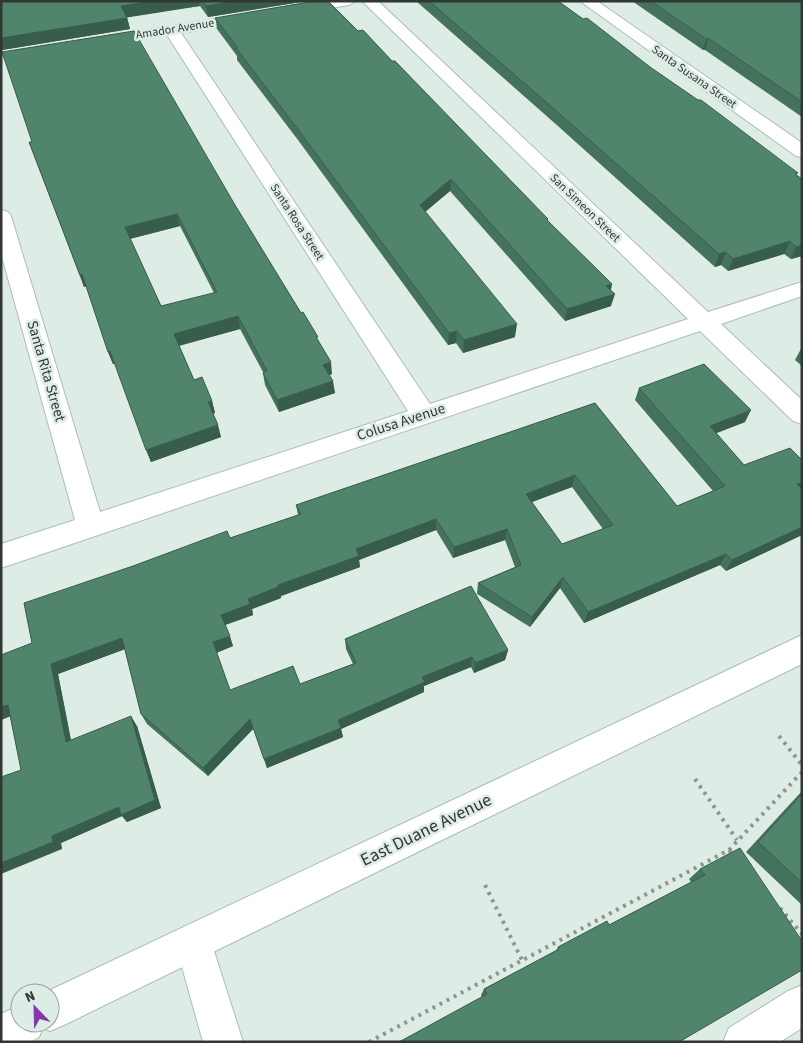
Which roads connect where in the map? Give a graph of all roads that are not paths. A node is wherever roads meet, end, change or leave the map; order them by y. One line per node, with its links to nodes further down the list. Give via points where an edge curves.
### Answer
1 (349, 1): 4 (street)
2 (369, 1): 11 (street, San Simeon Street)
3 (587, 1): 8 (street, Santa Susana Street)
4 (284, 12)
5 (265, 15): 6 (street, Amador Avenue)
6 (171, 30): 7 (street, Amador Avenue); 12 (street, Santa Rosa Street)
7 (86, 44)
8 (802, 152)
9 (1, 216): 14 (street, Santa Rita Street)
10 (802, 289): 11 (street, Colusa Avenue)
11 (703, 322): 12 (street, Colusa Avenue); 13 (street, San Simeon Street)
12 (424, 415): 14 (street, Colusa Avenue)
13 (802, 415)
14 (90, 526): 15 (street, Colusa Avenue)
15 (1, 556)
16 (802, 649): 17 (street, East Duane Avenue)
17 (194, 942): 19 (street, East Duane Avenue); 20 (street)
18 (802, 1005): 21 (street)
19 (60, 1006)
20 (223, 1042)
21 (743, 1042)

